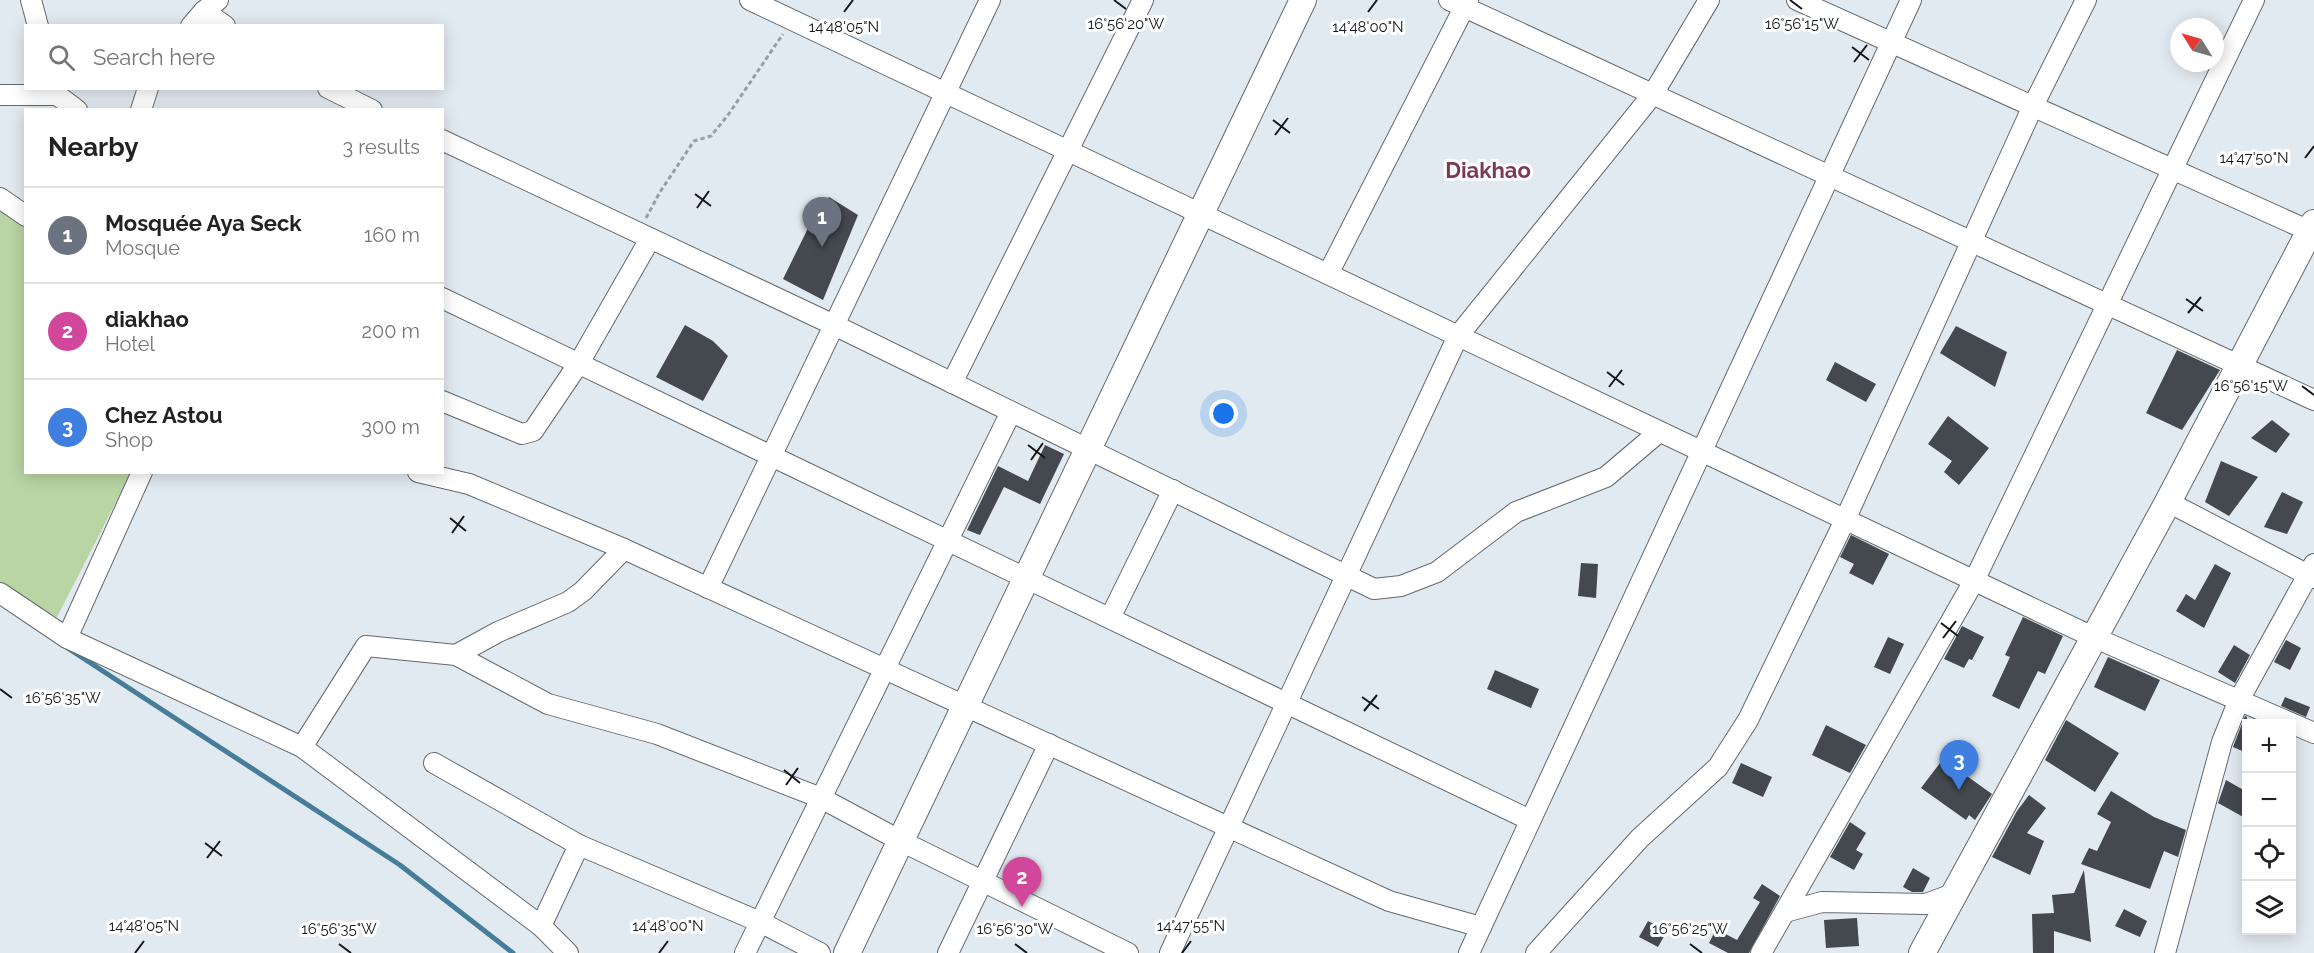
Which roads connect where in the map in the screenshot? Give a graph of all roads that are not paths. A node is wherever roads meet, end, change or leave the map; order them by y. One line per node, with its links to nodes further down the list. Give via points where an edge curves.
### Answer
1 (31, 0): 13 (street)
2 (750, 0): 19 (street)
3 (990, 0): 19 (street)
4 (1143, 0): 28 (street)
5 (1303, 0): 32 (street)
6 (1709, 0): 20 (street)
7 (1797, 0): 15 (street)
8 (1911, 0): 15 (street)
9 (2086, 0): 23 (street)
10 (2254, 0): 29 (street)
11 (1461, 2): 20 (street); 37 (street)
12 (204, 12): 14 (street)
13 (37, 24)
14 (222, 24)
15 (1891, 42): 23 (street); 30 (street)
16 (147, 90): 25 (street)
17 (329, 90): 22 (street)
18 (56, 92): 21 (street); 24 (street)
19 (946, 93): 28 (street); 40 (street)
20 (1653, 94): 30 (street); 41 (street)
21 (0, 95)
22 (339, 104): 26 (street)
23 (2033, 106): 29 (street); 36 (street)
24 (75, 108)
25 (142, 108)
26 (361, 108)
27 (444, 141): 35 (street)
28 (1068, 151): 32 (street); 44 (street)
29 (2171, 169): 34 (street); 39 (street)
30 (1829, 176): 36 (street); 50 (street)
31 (0, 198): 33 (street)
32 (1201, 214): 37 (street); 49 (street)
33 (24, 215)
34 (2312, 229): 43 (street)
35 (644, 236): 40 (street); 42 (street)
36 (1971, 242): 39 (street); 56 (street)
37 (1328, 274): 41 (street)
38 (444, 299): 42 (street)
39 (2108, 305): 43 (street); 62 (street)
40 (834, 325): 44 (street); 51 (street)
41 (1458, 336): 48 (street); 61 (street)
42 (579, 363): 46 (street, via 533,431 522,434); 51 (street)
43 (2239, 365): 45 (street); 55 (street)
44 (952, 382): 47 (street)
45 (2314, 400)
46 (444, 402)
47 (1011, 412): 49 (street); 57 (street)
48 (1659, 432): 50 (street); 61 (street, via 1606,477 1516,512 1437,572 1401,586 1374,589)
49 (1088, 449): 54 (street); 60 (street)
50 (1701, 451): 56 (street); 78 (street)
51 (772, 456): 57 (street); 63 (street)
52 (141, 474): 66 (street)
53 (426, 474): 58 (street, via 469,484)
54 (1173, 490): 61 (street); 65 (street)
55 (2168, 502): 59 (street); 67 (street)
56 (1845, 520): 62 (street); 96 (street, via 1729,752 1718,767 1640,838)
57 (948, 540): 60 (street); 69 (street)
58 (624, 549): 63 (street); 68 (street, via 568,602)
59 (2312, 573): 70 (street)
60 (1026, 578): 65 (street); 72 (street)
61 (1346, 578): 71 (street)
62 (1974, 581): 67 (street); 84 (street)
63 (708, 588): 69 (street)
64 (0, 593): 66 (street)
65 (1110, 618): 71 (street)
66 (67, 638): 75 (street)
67 (2093, 638): 70 (street); 83 (street)
68 (456, 655): 75 (street, via 366,646); 77 (street, via 548,704 657,734)
69 (885, 669): 72 (street); 77 (street)
70 (2239, 700): 73 (street); 99 (street, via 2222,742)
71 (1287, 703): 78 (street); 79 (street)
72 (965, 706): 74 (street); 80 (street)
73 (2314, 733)
74 (1049, 744): 79 (street); 82 (street)
75 (302, 747): 86 (street)
76 (434, 763): 81 (street)
77 (821, 798): 80 (street); 85 (street)
78 (1530, 820): 87 (street)
79 (1229, 827): 87 (street, via 1389,901); 94 (street)
80 (900, 841): 82 (street); 91 (street)
81 (579, 845): 85 (street); 86 (street)
82 (983, 882): 92 (street); 93 (street)
83 (1953, 894): 84 (street, via 1926,904 1822,902); 98 (street)
84 (1785, 912): 97 (street)
85 (760, 922): 89 (street); 90 (street)
86 (541, 926): 88 (street)
87 (1481, 927): 95 (street)
88 (568, 953)
89 (745, 953)
90 (820, 953)
91 (847, 953)
92 (948, 953)
93 (1128, 953)
94 (1170, 953)
95 (1469, 953)
96 (1536, 953)
97 (1761, 953)
98 (1922, 953)
99 (2165, 953)

